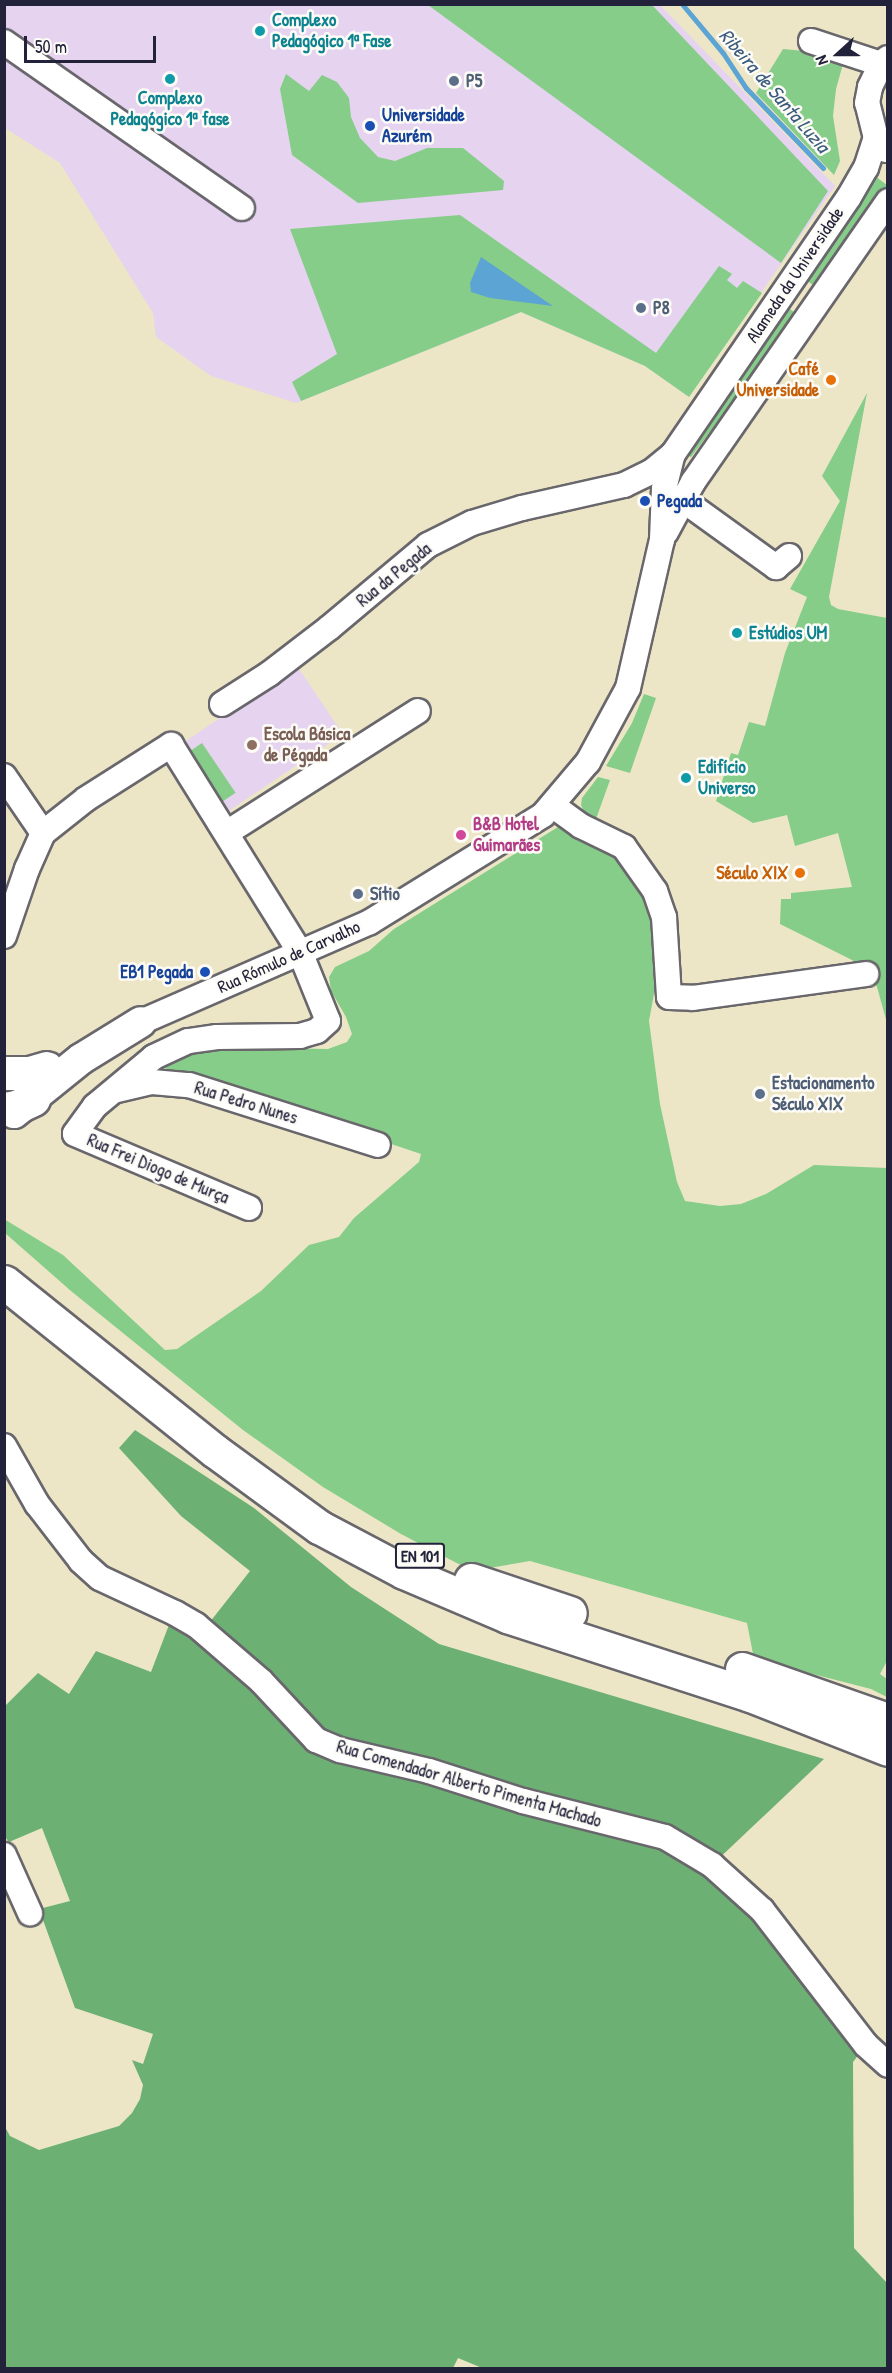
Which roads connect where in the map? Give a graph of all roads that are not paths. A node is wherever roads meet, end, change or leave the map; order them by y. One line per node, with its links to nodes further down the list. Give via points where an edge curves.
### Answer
1 (811, 41): 3 (street)
2 (4, 42): 6 (street)
3 (884, 61): 4 (street, via 870,87 867,103)
4 (882, 145): 7 (street, Alameda da Universidade)
5 (888, 201): 8 (street, Alameda da Universidade)
6 (242, 208)
7 (673, 454): 8 (street, via 681,468); 9 (street, via 651,472); 10 (street, Alameda da Universidade)
8 (699, 472): 10 (street, Alameda da Universidade)
9 (624, 485): 10 (street); 12 (street, Rua da Pegada, via 522,507 472,523 428,544 329,628)
10 (665, 508): 11 (street, via 776,567); 15 (street, Rua Rómulo de Carvalho, via 628,687 588,762)
11 (789, 556)
12 (222, 704)
13 (418, 711): 16 (street)
14 (4, 777): 17 (street)
15 (552, 805): 19 (street, Rua Rómulo de Carvalho, via 543,815 370,922); 20 (street, via 581,826 624,847 655,891 664,917 669,997 693,998)
16 (228, 832): 17 (street, via 171,745 86,799); 19 (street)
17 (43, 833): 18 (street)
18 (4, 936)
19 (300, 952): 21 (street, Rua Rómulo de Carvalho); 24 (street, Rua Frei Diogo de Murça, via 328,1021 317,1031 300,1036 217,1036 188,1041 154,1057)
20 (866, 974)
21 (141, 1022): 22 (main road, Rua Rómulo de Carvalho, via 94,1039); 25 (main road, Rua Rómulo de Carvalho)
22 (46, 1068): 23 (highway); 25 (main road, Rua Rómulo de Carvalho)
23 (4, 1073)
24 (112, 1092): 27 (street, Rua Pedro Nunes, via 152,1082 189,1085); 28 (street, Rua Frei Diogo de Murça, via 95,1106 75,1134)
25 (14, 1102): 26 (main road, Rua Rómulo de Carvalho)
26 (4, 1120)
27 (378, 1145)
28 (249, 1208)
29 (4, 1258): 32 (highway, EN 101, via 265,1463 371,1531 478,1582)
30 (4, 1282): 33 (highway, EN 101, via 224,1458 319,1527 507,1616 750,1695)
31 (4, 1446): 36 (street, Rua Comendador Alberto Pimenta Machado, via 37,1504 81,1561 100,1578 196,1625 261,1681 316,1740 340,1750 665,1838 712,1865 762,1910 866,2045)
32 (888, 1720)
33 (888, 1749)
34 (4, 1855): 35 (street)
35 (30, 1913)
36 (888, 2065)

